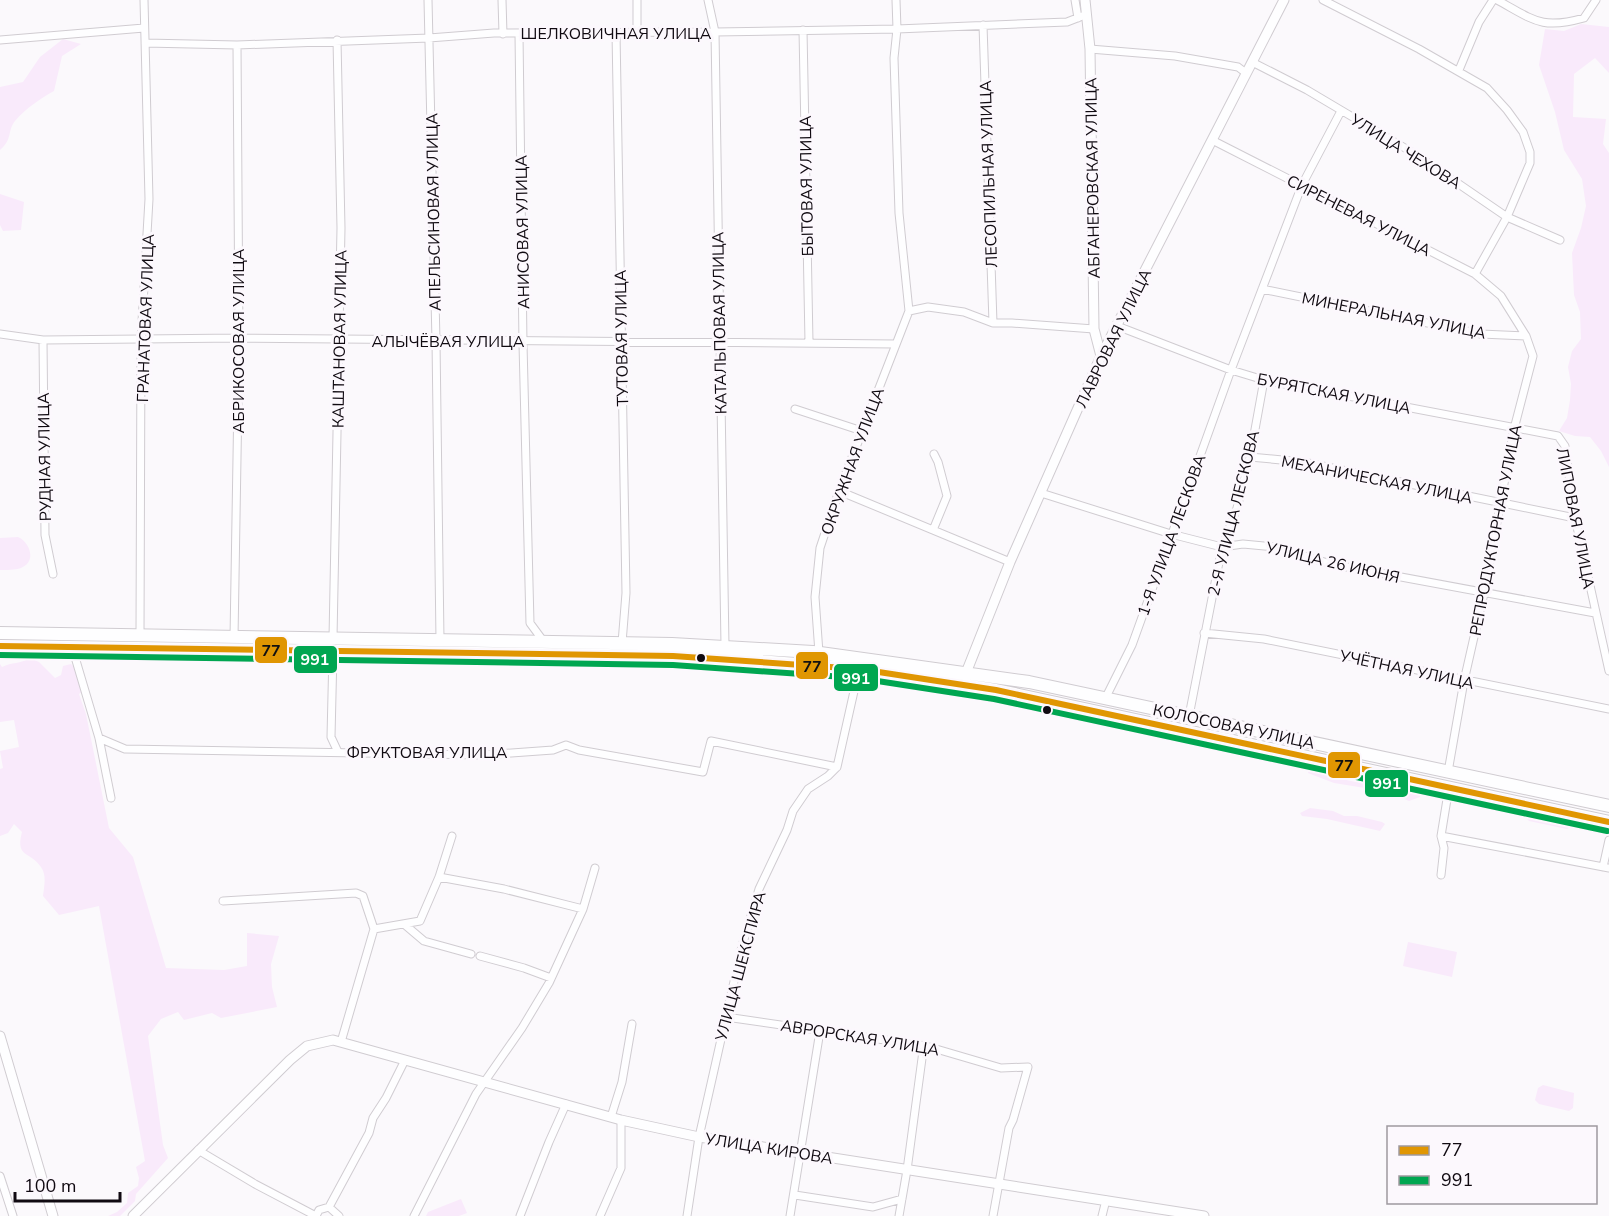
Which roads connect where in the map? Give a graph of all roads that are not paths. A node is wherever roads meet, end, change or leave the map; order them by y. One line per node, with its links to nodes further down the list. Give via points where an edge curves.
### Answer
1 (144, 0): 15 (street, ГРАНАТОВАЯ УЛИЦА)
2 (428, 0): 23 (street, АПЕЛЬСИНОВАЯ УЛИЦА)
3 (502, 0): 21 (street)
4 (637, 0): 19 (street)
5 (708, 0): 20 (street, КАТАЛЬПОВАЯ УЛИЦА)
6 (896, 0): 16 (street)
7 (1075, 0): 13 (street)
8 (1085, 0): 13 (main road, АБГАНЕРОВСКАЯ УЛИЦА)
9 (1284, 0): 29 (main road, ЛАВРОВАЯ УЛИЦА)
10 (1323, 0): 30 (street)
11 (1495, 0): 12 (street, via 1536,22 1559,24 1584,18); 30 (street, via 1479,22)
12 (1596, 0)
13 (1081, 16): 14 (street, ШЕЛКОВИЧНАЯ УЛИЦА, via 1067,22); 28 (main road, АБГАНЕРОВСКАЯ УЛИЦА)
14 (983, 25): 16 (street, ШЕЛКОВИЧНАЯ УЛИЦА); 41 (street, ЛЕСОПИЛЬНАЯ УЛИЦА)
15 (144, 28): 24 (street); 26 (street, ГРАНАТОВАЯ УЛИЦА)
16 (897, 29): 17 (street, ШЕЛКОВИЧНАЯ УЛИЦА); 40 (street, via 894,58 899,213)
17 (803, 30): 20 (street, ШЕЛКОВИЧНАЯ УЛИЦА); 54 (street, БЫТОВАЯ УЛИЦА)
18 (616, 33): 19 (street, ШЕЛКОВИЧНАЯ УЛИЦА); 22 (street, ШЕЛКОВИЧНАЯ УЛИЦА); 52 (street, ТУТОВАЯ УЛИЦА)
19 (637, 33): 20 (street, ШЕЛКОВИЧНАЯ УЛИЦА)
20 (715, 33): 53 (street, КАТАЛЬПОВАЯ УЛИЦА)
21 (503, 34): 22 (street, ШЕЛКОВИЧНАЯ УЛИЦА); 23 (street, ШЕЛКОВИЧНАЯ УЛИЦА)
22 (519, 34): 51 (street, АНИСОВАЯ УЛИЦА)
23 (429, 38): 25 (street, ШЕЛКОВИЧНАЯ УЛИЦА); 50 (street, АПЕЛЬСИНОВАЯ УЛИЦА)
24 (0, 40)
25 (337, 40): 27 (street, ШЕЛКОВИЧНАЯ УЛИЦА); 49 (street, КАШТАНОВАЯ УЛИЦА)
26 (145, 43): 27 (street, ШЕЛКОВИЧНАЯ УЛИЦА); 47 (street, ГРАНАТОВАЯ УЛИЦА, via 150,200)
27 (237, 45): 46 (street, АБРИКОСОВАЯ УЛИЦА)
28 (1090, 49): 31 (street, via 1175,56 1238,67); 43 (main road, АБГАНЕРОВСКАЯ УЛИЦА)
29 (1252, 62): 31 (main road, ЛАВРОВАЯ УЛИЦА); 32 (street, УЛИЦА ЧЕХОВА)
30 (1459, 70): 35 (street, via 1487,88 1524,132 1530,163)
31 (1246, 73): 33 (main road, ЛАВРОВАЯ УЛИЦА)
32 (1341, 111): 34 (street, 1-Я УЛИЦА ЛЕСКОВА); 35 (street, УЛИЦА ЧЕХОВА, via 1415,154)
33 (1212, 140): 34 (street, СИРЕНЕВАЯ УЛИЦА); 42 (main road, ЛАВРОВАЯ УЛИЦА)
34 (1302, 185): 37 (street, СИРЕНЕВАЯ УЛИЦА); 38 (street, 1-Я УЛИЦА ЛЕСКОВА)
35 (1507, 217): 36 (street, УЛИЦА ЧЕХОВА); 37 (street)
36 (1560, 240)
37 (1475, 274): 39 (street, СИРЕНЕВАЯ УЛИЦА)
38 (1262, 289): 45 (street, МИНЕРАЛЬНАЯ УЛИЦА, via 1481,334); 57 (street, 1-Я УЛИЦА ЛЕСКОВА)
39 (1501, 296): 45 (street, РЕПРОДУКТОРНАЯ УЛИЦА)
40 (909, 311): 41 (street, via 928,308 964,312); 55 (street, ОКРУЖНАЯ УЛИЦА)
41 (993, 323): 43 (street)
42 (1117, 326): 56 (main road, ЛАВРОВАЯ УЛИЦА); 57 (street, БУРЯТСКАЯ УЛИЦА)
43 (1094, 329): 56 (main road, АБГАНЕРОВСКАЯ УЛИЦА)
44 (0, 334): 48 (street, АЛЫЧЁВАЯ УЛИЦА)
45 (1526, 336): 60 (street, РЕПРОДУКТОРНАЯ УЛИЦА, via 1533,356)
46 (239, 338): 47 (street, АЛЫЧЁВАЯ УЛИЦА); 49 (street, АЛЫЧЁВАЯ УЛИЦА); 79 (street, АБРИКОСОВАЯ УЛИЦА)
47 (141, 339): 48 (street, АЛЫЧЁВАЯ УЛИЦА); 78 (street, ГРАНАТОВАЯ УЛИЦА)
48 (43, 340): 73 (street, РУДНАЯ УЛИЦА, via 45,535)
49 (339, 340): 50 (street, АЛЫЧЁВАЯ УЛИЦА); 80 (street, КАШТАНОВАЯ УЛИЦА)
50 (436, 341): 51 (street, АЛЫЧЁВАЯ УЛИЦА); 81 (street, АПЕЛЬСИНОВАЯ УЛИЦА)
51 (523, 341): 52 (street, АЛЫЧЁВАЯ УЛИЦА); 82 (street, АНИСОВАЯ УЛИЦА, via 530,622)
52 (621, 342): 53 (street, АЛЫЧЁВАЯ УЛИЦА); 83 (street, ТУТОВАЯ УЛИЦА, via 626,593)
53 (719, 342): 54 (street, АЛЫЧЁВАЯ УЛИЦА); 85 (street, КАТАЛЬПОВАЯ УЛИЦА)
54 (809, 342): 55 (street, АЛЫЧЁВАЯ УЛИЦА)
55 (896, 344): 61 (street, ОКРУЖНАЯ УЛИЦА)
56 (1101, 356): 66 (main road, ЛАВРОВАЯ УЛИЦА)
57 (1231, 370): 58 (street, БУРЯТСКАЯ УЛИЦА); 70 (street, 1-Я УЛИЦА ЛЕСКОВА)
58 (1264, 380): 60 (street, БУРЯТСКАЯ УЛИЦА); 64 (street, 2-Я УЛИЦА ЛЕСКОВА)
59 (795, 409): 61 (street)
60 (1514, 429): 62 (street, БУРЯТСКАЯ УЛИЦА); 67 (street, РЕПРОДУКТОРНАЯ УЛИЦА)
61 (862, 432): 65 (street, ОКРУЖНАЯ УЛИЦА)
62 (1558, 436): 68 (street, ЛИПОВАЯ УЛИЦА, via 1565,446)
63 (934, 454): 69 (street, via 947,496)
64 (1250, 457): 67 (street, МЕХАНИЧЕСКАЯ УЛИЦА, via 1303,462); 71 (street, 2-Я УЛИЦА ЛЕСКОВА)
65 (839, 491): 69 (street); 88 (street, ОКРУЖНАЯ УЛИЦА, via 820,548 815,597)
66 (1041, 493): 70 (street, УЛИЦА 26 ИЮНЯ); 72 (main road, ЛАВРОВАЯ УЛИЦА)
67 (1501, 503): 68 (street, МЕХАНИЧЕСКАЯ УЛИЦА); 74 (street, РЕПРОДУКТОРНАЯ УЛИЦА)
68 (1575, 518): 75 (street, ЛИПОВАЯ УЛИЦА)
69 (933, 530): 72 (street)
70 (1171, 534): 71 (street, УЛИЦА 26 ИЮНЯ); 93 (street, 1-Я УЛИЦА ЛЕСКОВА, via 1132,645)
71 (1222, 547): 74 (street, УЛИЦА 26 ИЮНЯ, via 1275,547 1331,564); 77 (street, 2-Я УЛИЦА ЛЕСКОВА)
72 (1010, 562): 91 (main road, ЛАВРОВАЯ УЛИЦА)
73 (53, 574)
74 (1484, 592): 75 (street, УЛИЦА 26 ИЮНЯ); 92 (street, РЕПРОДУКТОРНАЯ УЛИЦА)
75 (1595, 613): 90 (street, ЛИПОВАЯ УЛИЦА)
76 (0, 633): 78 (highway)
77 (1204, 633): 92 (street, УЧЁТНАЯ УЛИЦА, via 1264,639); 95 (street, 2-Я УЛИЦА ЛЕСКОВА)
78 (140, 636): 79 (highway)
79 (234, 638): 80 (highway)
80 (333, 638): 81 (highway)
81 (440, 640): 82 (highway)
82 (544, 642): 83 (highway)
83 (622, 643): 85 (highway)
84 (0, 646): 86 (highway)
85 (725, 646): 88 (highway)
86 (72, 647): 87 (highway); 96 (street)
87 (333, 652): 89 (highway, via 673,656); 97 (street, via 331,737)
88 (819, 653): 91 (highway)
89 (859, 669): 91 (highway); 98 (street)
90 (1609, 672)
91 (964, 678): 93 (highway, КОЛОСОВАЯ УЛИЦА, via 1029,682); 100 (highway, КОЛОСОВАЯ УЛИЦА, via 996,690)
92 (1464, 681): 94 (street, УЧЁТНАЯ УЛИЦА); 99 (street, РЕПРОДУКТОРНАЯ УЛИЦА)
93 (1105, 699): 95 (highway, КОЛОСОВАЯ УЛИЦА)
94 (1609, 709)
95 (1189, 716): 99 (highway, КОЛОСОВАЯ УЛИЦА)
96 (99, 738): 97 (street, ФРУКТОВАЯ УЛИЦА, via 125,749); 101 (street)
97 (338, 752): 98 (street, ФРУКТОВАЯ УЛИЦА, via 483,755 553,750 566,745 703,771 711,741)
98 (837, 767): 118 (street, УЛИЦА ШЕКСПИРА, via 808,789 793,811 759,889)
99 (1448, 772): 102 (highway, КОЛОСОВАЯ УЛИЦА)
100 (1449, 786): 103 (highway, КОЛОСОВАЯ УЛИЦА); 105 (street)
101 (111, 798)
102 (1609, 806)
103 (1609, 822)
104 (452, 836): 110 (street)
105 (1442, 836): 107 (street); 109 (street)
106 (1609, 840): 107 (street)
107 (1606, 867)
108 (595, 868): 112 (street)
109 (1441, 875)
110 (439, 877): 112 (street); 113 (street, via 420,921)
111 (223, 901): 114 (street, via 356,893 365,899)
112 (584, 909): 117 (street)
113 (404, 924): 114 (street); 115 (street, via 424,941)
114 (374, 929): 122 (street)
115 (471, 954)
116 (480, 956): 117 (street)
117 (551, 978): 125 (street, via 522,1029)
118 (726, 1017): 120 (street, АВРОРСКАЯ УЛИЦА); 128 (street, УЛИЦА ШЕКСПИРА)
119 (632, 1024): 127 (street)
120 (820, 1031): 123 (street, АВРОРСКАЯ УЛИЦА); 130 (street)
121 (0, 1036): 141 (main road)
122 (341, 1042): 124 (main road, УЛИЦА КИРОВА); 129 (main road, via 307,1046)
123 (926, 1046): 131 (street); 133 (street, АВРОРСКАЯ УЛИЦА, via 1001,1068 1028,1067 1009,1128)
124 (405, 1059): 125 (main road, УЛИЦА КИРОВА); 137 (street)
125 (485, 1081): 126 (main road, УЛИЦА КИРОВА); 144 (street)
126 (566, 1104): 127 (main road, УЛИЦА КИРОВА); 145 (street)
127 (616, 1119): 128 (main road, УЛИЦА КИРОВА); 146 (street, via 621,1168)
128 (699, 1137): 130 (main road, УЛИЦА КИРОВА); 147 (street, УЛИЦА ШЕКСПИРА)
129 (198, 1150): 139 (main road); 142 (street)
130 (802, 1152): 131 (main road, УЛИЦА КИРОВА); 134 (street)
131 (907, 1170): 133 (main road, УЛИЦА КИРОВА); 135 (street)
132 (0, 1176): 140 (street)
133 (1000, 1184): 136 (main road, УЛИЦА КИРОВА); 150 (street)
134 (795, 1195): 135 (street, via 873,1208); 148 (street)
135 (902, 1199): 149 (street)
136 (1106, 1200): 138 (main road, УЛИЦА КИРОВА); 151 (street)
137 (329, 1207): 142 (street, via 319,1210); 143 (street)
138 (1170, 1213): 152 (main road, УЛИЦА КИРОВА)
139 (136, 1215)
140 (13, 1216)
141 (53, 1216)
142 (316, 1216)
143 (339, 1216)
144 (414, 1216)
145 (520, 1216)
146 (600, 1216)
147 (687, 1216)
148 (790, 1216)
149 (899, 1216)
150 (993, 1216)
151 (1102, 1216)
152 (1204, 1216)

